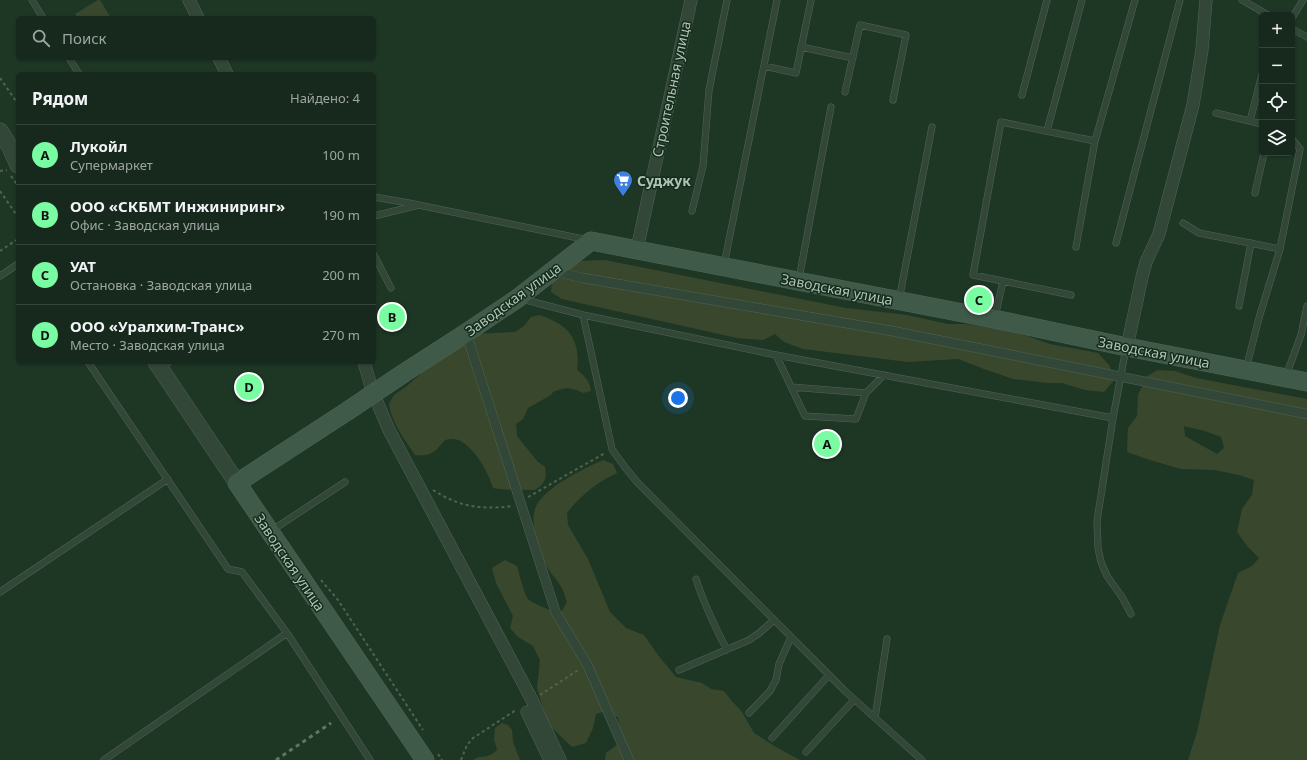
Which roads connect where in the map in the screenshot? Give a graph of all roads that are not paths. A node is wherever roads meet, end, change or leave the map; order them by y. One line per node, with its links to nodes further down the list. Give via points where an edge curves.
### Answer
1 (32, 0): 16 (lane)
2 (189, 0): 17 (street)
3 (691, 0): 52 (street, Строительная улица)
4 (727, 0): 45 (lane, via 709,90 703,166)
5 (778, 0): 24 (lane)
6 (811, 0): 20 (lane)
7 (1047, 0): 29 (lane)
8 (1082, 0): 37 (lane)
9 (1135, 0): 38 (lane)
10 (1180, 0): 49 (lane)
11 (1206, 0): 70 (street, via 1202,50 1193,105 1159,234 1146,262)
12 (1242, 0): 14 (lane)
13 (1303, 0): 15 (lane)
14 (1263, 12)
15 (1295, 13)
16 (42, 16)
17 (197, 16)
18 (1295, 31): 19 (lane)
19 (1307, 37)
20 (801, 47): 21 (lane); 24 (lane, via 796,73)
21 (853, 58): 28 (lane); 30 (lane, via 860,25 906,35)
22 (70, 60): 25 (lane)
23 (220, 60): 26 (street)
24 (764, 66): 56 (lane)
25 (78, 72)
26 (226, 72)
27 (1259, 84): 33 (lane)
28 (846, 92)
29 (1022, 96)
30 (893, 100)
31 (831, 107): 59 (lane)
32 (1216, 113): 33 (lane)
33 (1250, 121): 34 (lane)
34 (1259, 123)
35 (932, 127): 64 (lane)
36 (0, 131): 41 (street, via 12,146)
37 (1046, 131): 38 (lane); 60 (lane, via 1001,122 973,275)
38 (1095, 141): 51 (lane)
39 (1295, 143): 53 (lane, via 1300,149)
40 (1263, 156): 42 (lane)
41 (16, 159)
42 (1256, 193)
43 (376, 197): 44 (lane)
44 (421, 205): 46 (lane); 48 (lane)
45 (692, 211)
46 (376, 216)
47 (1183, 223): 50 (lane, via 1199,233)
48 (591, 241): 52 (main road, Заводская улица); 57 (main road, Заводская улица)
49 (1116, 243)
50 (1250, 243): 53 (lane); 65 (lane)
51 (1076, 247)
52 (637, 249): 56 (main road, Заводская улица)
53 (1280, 249): 75 (lane)
54 (376, 259): 61 (lane)
55 (16, 265): 58 (lane)
56 (723, 266): 59 (main road, Заводская улица)
57 (553, 271): 63 (main road, Заводская улица); 77 (street, via 892,331)
58 (0, 276)
59 (799, 281): 64 (main road, Заводская улица)
60 (1003, 281): 62 (lane); 68 (lane)
61 (391, 288)
62 (1071, 295)
63 (518, 298): 67 (lane); 69 (main road, Заводская улица)
64 (899, 301): 68 (main road, Заводская улица)
65 (1239, 306)
66 (1307, 306): 78 (lane, via 1302,335)
67 (583, 315): 71 (lane); 91 (lane, via 612,449 637,482)
68 (994, 319): 70 (main road, Заводская улица)
69 (466, 334): 86 (main road, Заводская улица, bridge); 109 (street, via 556,613 587,664)
70 (1126, 347): 75 (main road, Заводская улица); 77 (lane)
71 (776, 356): 76 (lane); 80 (lane)
72 (89, 364): 84 (lane)
73 (162, 364): 86 (street, Заводская улица)
74 (365, 364): 108 (street, via 372,390 389,430 532,700)
75 (1246, 370): 78 (main road, Заводская улица)
76 (884, 374): 81 (lane); 83 (lane)
77 (1120, 377): 82 (street); 83 (lane)
78 (1285, 378): 79 (main road, Заводская улица)
79 (1307, 382)
80 (791, 387): 81 (lane); 81 (lane, via 805,416 826,418 856,419)
81 (866, 393)
82 (1307, 414)
83 (1113, 418): 90 (lane, via 1097,521 1098,548 1107,576)
84 (168, 479): 89 (lane); 92 (lane, via 228,569 242,572)
85 (344, 482): 87 (lane)
86 (237, 483): 87 (main road, Заводская улица)
87 (269, 532): 106 (main road, Заводская улица)
88 (696, 579): 95 (lane, via 715,628)
89 (0, 592)
90 (1131, 614)
91 (774, 620): 93 (lane); 95 (lane, via 749,640)
92 (287, 633): 104 (lane); 105 (lane)
93 (791, 638): 97 (lane); 100 (lane, via 770,691)
94 (887, 638): 101 (lane)
95 (727, 650): 96 (lane)
96 (679, 670)
97 (829, 675): 98 (lane); 102 (lane)
98 (854, 700): 101 (lane); 103 (lane)
99 (527, 712): 107 (street)
100 (749, 713)
101 (875, 718): 110 (lane)
102 (772, 738)
103 (806, 752)
104 (104, 760)
105 (370, 760)
106 (425, 760)
107 (550, 760)
108 (560, 760)
109 (629, 760)
110 (922, 760)

